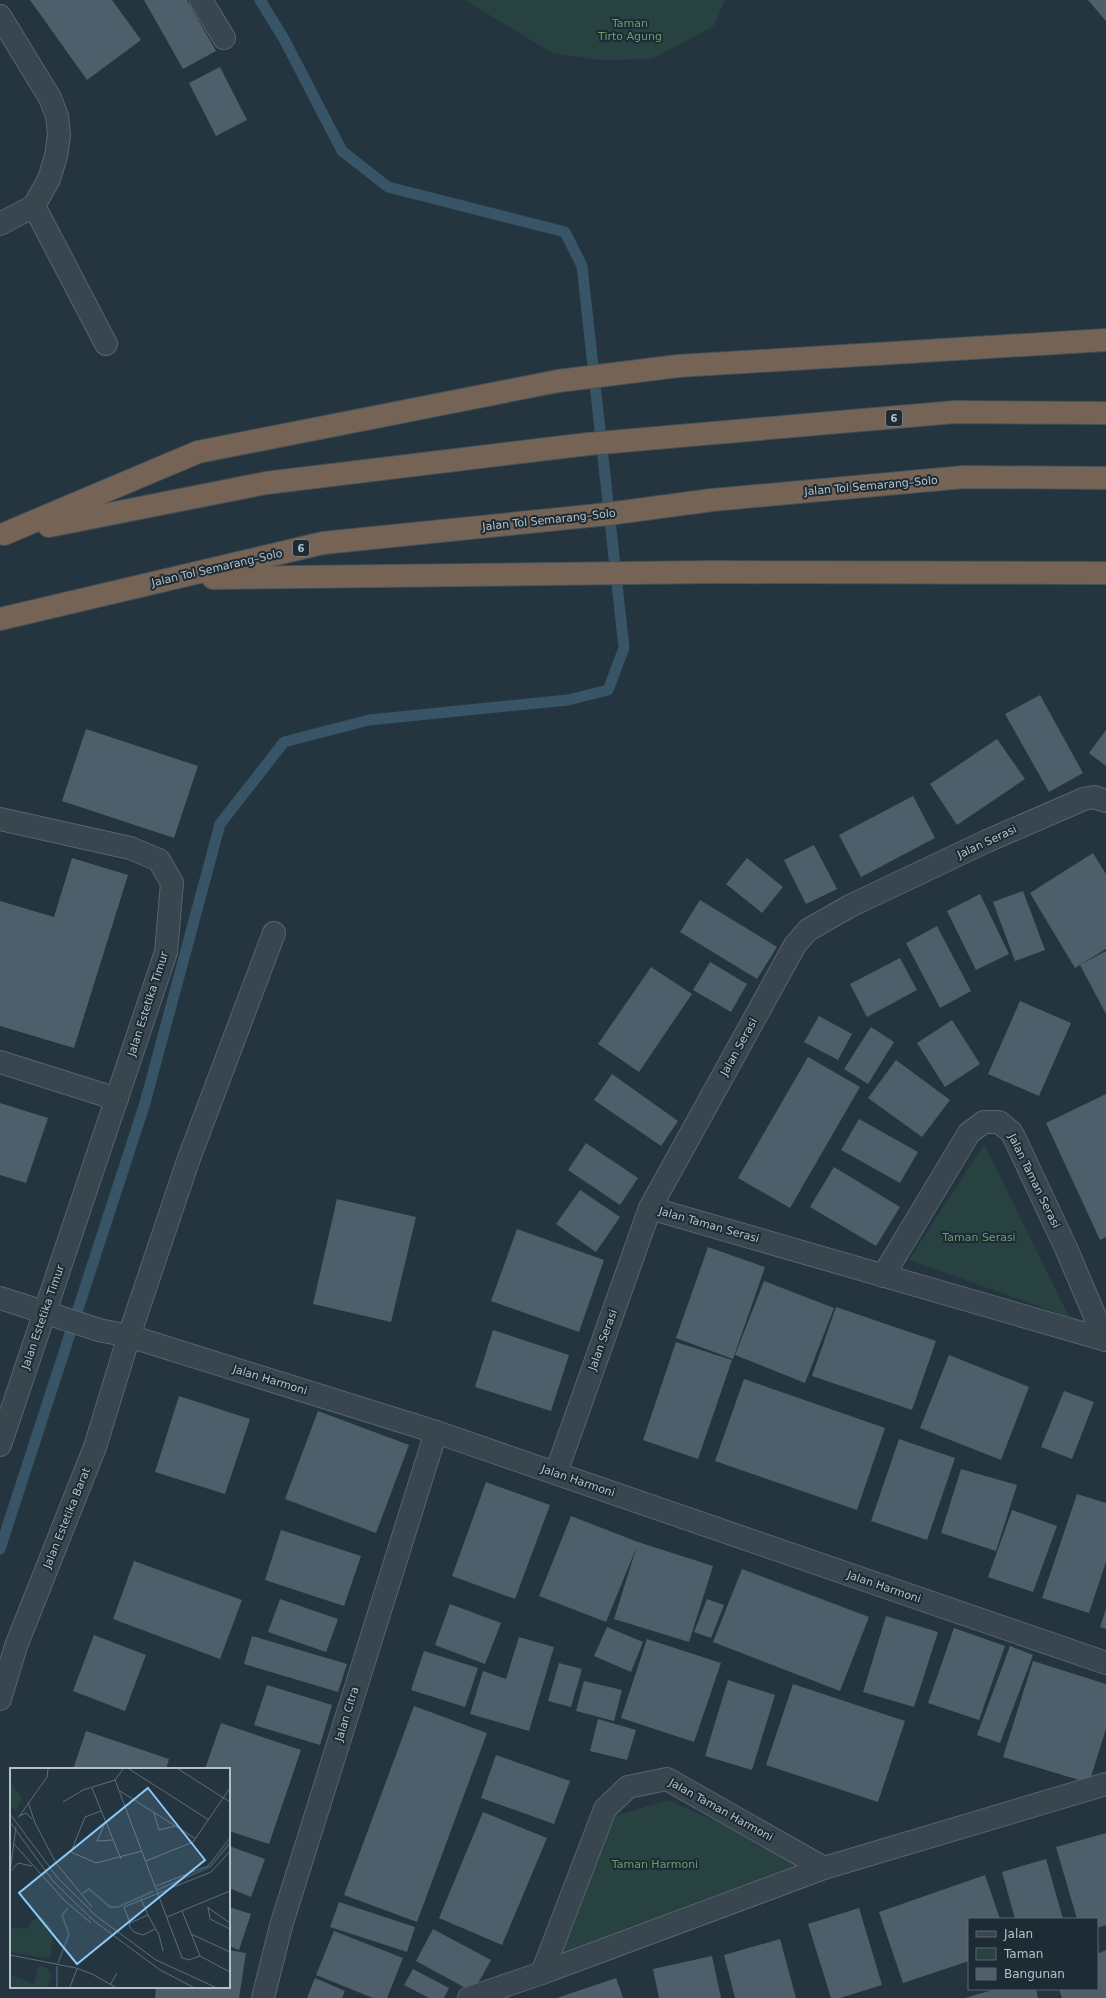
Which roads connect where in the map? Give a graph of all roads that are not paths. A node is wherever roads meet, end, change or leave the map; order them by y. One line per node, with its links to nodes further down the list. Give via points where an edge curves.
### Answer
1 (201, 0): 3 (street)
2 (0, 16): 4 (street, via 50,98 57,116 59,135 56,156 49,179)
3 (224, 38)
4 (34, 206): 5 (street); 7 (street)
5 (0, 224)
6 (1106, 340): 10 (highway, via 678,366 558,381 198,452)
7 (106, 344)
8 (1106, 413): 10 (highway, 6, via 955,412 588,444 266,483)
9 (1106, 478): 12 (highway, Jalan Tol Semarang–Solo / 6, via 964,477 712,500 608,514 323,543)
10 (2, 535)
11 (1106, 573): 12 (highway, via 713,572)
12 (174, 578): 13 (highway, Jalan Tol Semarang–Solo / 6)
13 (0, 619)
14 (1106, 801): 19 (street, Jalan Serasi, via 1094,797 1084,799 987,841 808,930 795,945)
15 (0, 819): 18 (street, Jalan Estetika Timur, via 130,848 159,860 172,883 166,952)
16 (274, 933): 23 (street, Jalan Estetika Barat)
17 (0, 1062): 18 (street)
18 (117, 1099): 22 (street, Jalan Estetika Timur)
19 (650, 1208): 20 (street, Jalan Taman Serasi); 27 (street, Jalan Serasi)
20 (883, 1276): 24 (street, Jalan Taman Serasi); 24 (street, Jalan Taman Serasi, via 969,1133 984,1122 999,1122 1015,1139)
21 (0, 1298): 22 (street, Jalan Harmoni)
22 (49, 1314): 23 (street, Jalan Harmoni); 26 (street, Jalan Estetika Timur)
23 (121, 1334): 25 (street, Jalan Harmoni); 29 (street, Jalan Estetika Barat, via 95,1447 16,1646)
24 (1106, 1340)
25 (436, 1432): 27 (street, Jalan Harmoni); 33 (street, Jalan Citra, via 284,1918)
26 (0, 1445)
27 (556, 1473): 28 (street, Jalan Harmoni)
28 (1106, 1663)
29 (0, 1699)
30 (1106, 1784): 31 (street)
31 (824, 1868): 32 (street); 32 (street, Jalan Taman Harmoni, via 667,1779 628,1787 605,1809)
32 (542, 1973): 34 (street)
33 (263, 1998)
34 (470, 1998)

